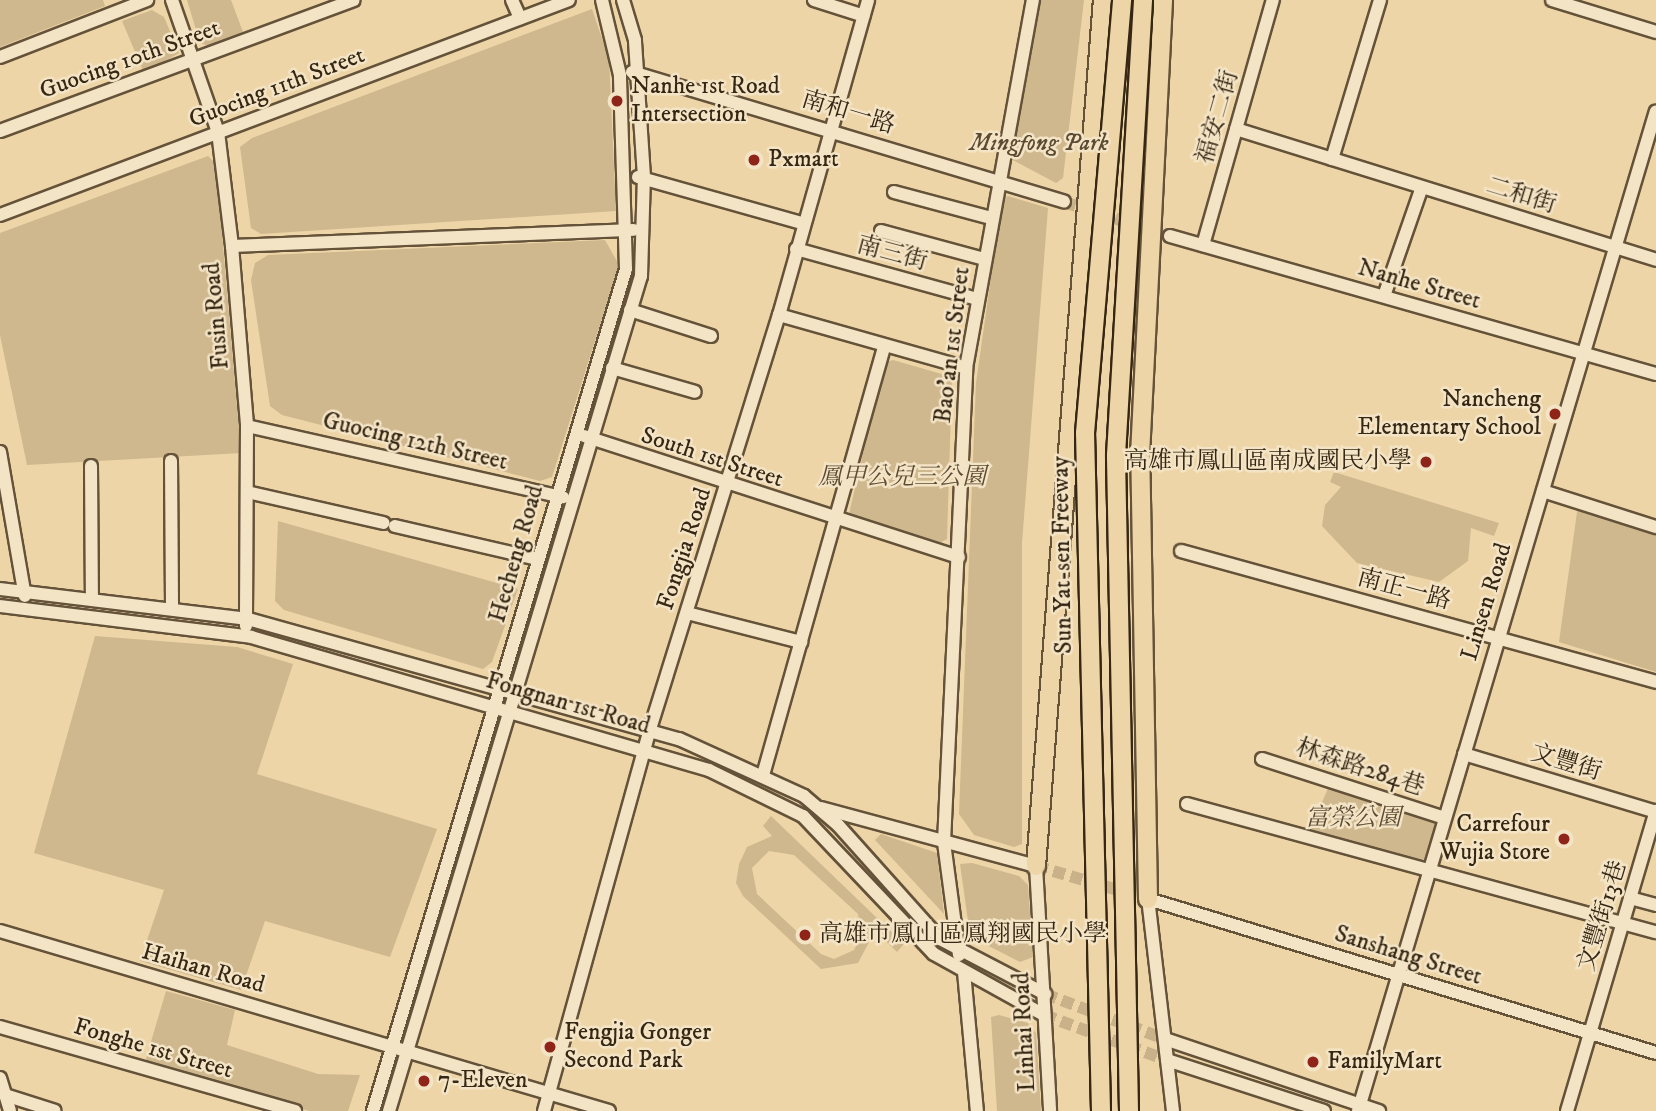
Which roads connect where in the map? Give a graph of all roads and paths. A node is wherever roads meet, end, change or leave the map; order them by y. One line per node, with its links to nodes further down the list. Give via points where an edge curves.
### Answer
1 (147, 0): 21 (street)
2 (172, 0): 22 (street, Fusin Road)
3 (354, 0): 22 (street, Guocing 10th Street)
4 (513, 0): 19 (street)
5 (569, 0): 19 (street, Guocing 11th Street)
6 (602, 0): 24 (street, Hecheng Road)
7 (623, 0): 23 (street, Hecheng Road)
8 (814, 0): 18 (street)
9 (868, 0): 18 (street, Fongjia Road)
10 (1033, 0): 33 (street, Bao'an 1st Street)
11 (1103, 0): 57 (highway, via 1086,296); 106 (highway)
12 (1122, 0): 57 (highway, Sun Yat-sen Freeway, bridge)
13 (1143, 0): 61 (highway, bridge)
14 (1162, 0): 61 (highway, via 1140,254); 109 (highway, via 1140,455)
15 (1273, 0): 26 (street, 福安二街)
16 (1380, 0): 30 (street)
17 (1552, 0): 20 (street)
18 (864, 16): 27 (street, Fongjia Road)
19 (520, 18): 29 (street, Guocing 11th Street)
20 (1656, 32)
21 (0, 57)
22 (194, 58): 28 (street, Guocing 10th Street); 29 (street, Fusin Road)
23 (637, 70): 24 (street); 27 (street, 南和一路); 32 (street, Hecheng Road)
24 (620, 75): 31 (street, Hecheng Road)
25 (1655, 116): 46 (street, Linsen Road)
26 (1236, 129): 30 (street, 二和街); 44 (street, 福安二街)
27 (828, 130): 33 (street, 南和一路); 39 (street, Fongjia Road)
28 (0, 131)
29 (218, 132): 37 (street, Guocing 11th Street); 45 (street, Fusin Road)
30 (1332, 159): 34 (street, 二和街)
31 (626, 176): 32 (street); 40 (street, Hecheng Road)
32 (644, 177): 39 (street); 41 (street, Hecheng Road)
33 (997, 181): 36 (street, 南和一路); 38 (street, Bao'an 1st Street)
34 (1419, 186): 46 (street, 二和街); 50 (street)
35 (894, 192): 38 (street)
36 (1064, 202)
37 (0, 215)
38 (991, 218): 48 (street, Bao'an 1st Street)
39 (802, 223): 47 (street, Fongjia Road)
40 (627, 230): 41 (street); 45 (street); 64 (street, Hecheng Road, via 626,269)
41 (645, 231): 52 (street, Hecheng Road)
42 (881, 231): 48 (street)
43 (1170, 236): 44 (street, Nanhe Street)
44 (1202, 245): 50 (street, Nanhe Street)
45 (232, 246): 63 (street, Fusin Road)
46 (1615, 247): 49 (street, 二和街); 56 (street, Linsen Road)
47 (796, 249): 51 (street, 南三街); 53 (street, Fongjia Road)
48 (984, 259): 51 (street, Bao'an 1st Street)
49 (1656, 260)
50 (1384, 296): 56 (street, Nanhe Street)
51 (977, 299): 59 (street, Bao'an 1st Street)
52 (630, 310): 54 (street); 58 (street, Hecheng Road)
53 (779, 315): 55 (street); 69 (street, Fongjia Road)
54 (711, 336)
55 (884, 348): 59 (street); 74 (street)
56 (1583, 354): 60 (street, Nanhe Street); 70 (street, Linsen Road)
57 (1091, 358): 139 (highway, Sun Yat-sen Freeway, bridge, via 1086,447)
58 (612, 368): 62 (street); 65 (street, Hecheng Road)
59 (966, 368): 77 (street, Bao'an 1st Street)
60 (1656, 374)
61 (1119, 385): 140 (highway, bridge)
62 (695, 393)
63 (247, 426): 71 (street, Fusin Road); 72 (street, Guocing 12th Street)
64 (574, 432): 65 (street, South 1st Street); 72 (street, Hecheng Road)
65 (589, 438): 69 (street, South 1st Street); 73 (street, Hecheng Road)
66 (0, 452): 80 (street)
67 (171, 461): 84 (street)
68 (91, 466): 81 (street)
69 (727, 485): 74 (street, South 1st Street); 85 (street, Fongjia Road)
70 (1543, 491): 75 (street); 88 (street, Linsen Road)
71 (247, 492): 78 (street); 86 (street, Fusin Road)
72 (556, 495): 73 (street, Guocing 12th Street); 78 (street, Hecheng Road)
73 (573, 499): 92 (street, Hecheng Road)
74 (835, 520): 77 (street, South 1st Street); 89 (street)
75 (1656, 527)
76 (1181, 551): 88 (street, 南正一路)
77 (959, 557): 105 (street, Bao'an 1st Street)
78 (538, 559): 91 (street, Hecheng Road)
79 (0, 589): 80 (street, Fongnan 1st Road)
80 (26, 592): 81 (street, Fongnan 1st Road); 83 (street)
81 (92, 599): 84 (street, Fongnan 1st Road)
82 (0, 606): 83 (street, Fongnan 1st Road)
83 (24, 609): 87 (street, Fongnan 1st Road)
84 (172, 609): 86 (street, Fongnan 1st Road)
85 (687, 613): 89 (street); 95 (street, Fongjia Road)
86 (248, 619): 87 (street, Fusin Road); 91 (street, Fongnan 1st Road)
87 (243, 636): 93 (street, Fongnan 1st Road)
88 (1499, 637): 90 (street, 南正一路); 97 (street, Linsen Road)
89 (801, 642): 99 (street)
90 (1656, 682)
91 (500, 687): 92 (street, Fongnan 1st Road); 93 (street, Hecheng Road)
92 (520, 692): 94 (street, Hecheng Road); 95 (street, Fongnan 1st Road)
93 (495, 706): 94 (street, Fongnan 1st Road); 122 (street, Hecheng Road)
94 (514, 711): 96 (street, Fongnan 1st Road); 123 (street, Hecheng Road)
95 (650, 729): 96 (street, Fongjia Road); 99 (street, Fongnan 1st Road)
96 (645, 747): 104 (street, Fongnan 1st Road, via 744,784); 127 (street, Fongjia Road)
97 (1464, 754): 102 (street, 文豐街); 103 (street, Linsen Road)
98 (1262, 758): 103 (street, 林森路284巷)
99 (763, 775): 101 (street, Fongnan 1st Road)
100 (1186, 804): 107 (street, via 1342,849)
101 (819, 807): 104 (street); 105 (street); 114 (street, Fongnan 1st Road, via 923,924)
102 (1656, 812): 108 (street, 文豐街13巷)
103 (1445, 818): 107 (street, Linsen Road)
104 (810, 822): 116 (street, Fongnan 1st Road, via 933,954)
105 (944, 842): 106 (street); 114 (street, Bao'an 1st Street)
106 (1036, 866): 117 (street, Linhai Road)
107 (1430, 866): 111 (street); 115 (street, Linsen Road)
108 (1630, 898): 110 (street); 111 (street, 文豐街13巷)
109 (1148, 900): 115 (street, Sanshang Street); 121 (street)
110 (1656, 905)
111 (1624, 919): 113 (street); 120 (street, 文豐街13巷)
112 (0, 931): 122 (street, Haihan Road)
113 (1656, 932)
114 (958, 951): 116 (street, Bao'an 1st Street); 117 (street, Fongnan 1st Road)
115 (1398, 975): 120 (street, Sanshang Street); 129 (street, Linsen Road)
116 (966, 977): 118 (street, Fongnan 1st Road); 137 (street, Bao'an 1st Street)
117 (1045, 994): 118 (street, Linhai Road)
118 (1044, 1015): 138 (street, Linhai Road)
119 (0, 1027): 132 (street, Fonghe 1st Street)
120 (1590, 1033): 124 (street, Sanshang Street); 144 (street, 文豐街13巷)
121 (1166, 1039): 125 (street); 129 (street)
122 (394, 1047): 123 (street, Haihan Road); 133 (street, Hecheng Road)
123 (410, 1051): 127 (street, Haihan Road); 134 (street, Hecheng Road)
124 (1656, 1053)
125 (1167, 1060): 141 (street); 142 (street)
126 (0, 1078): 128 (street)
127 (550, 1094): 135 (street, Fongjia Road); 136 (street, Haihan Road)
128 (5, 1095): 130 (street); 131 (street)
129 (1358, 1108): 143 (street)
130 (10, 1111)
131 (55, 1111)
132 (295, 1111)
133 (373, 1111)
134 (389, 1111)
135 (544, 1111)
136 (609, 1111)
137 (977, 1111)
138 (1051, 1111)
139 (1101, 1111)
140 (1129, 1111)
141 (1173, 1111)
142 (1324, 1111)
143 (1380, 1111)
144 (1567, 1111)

